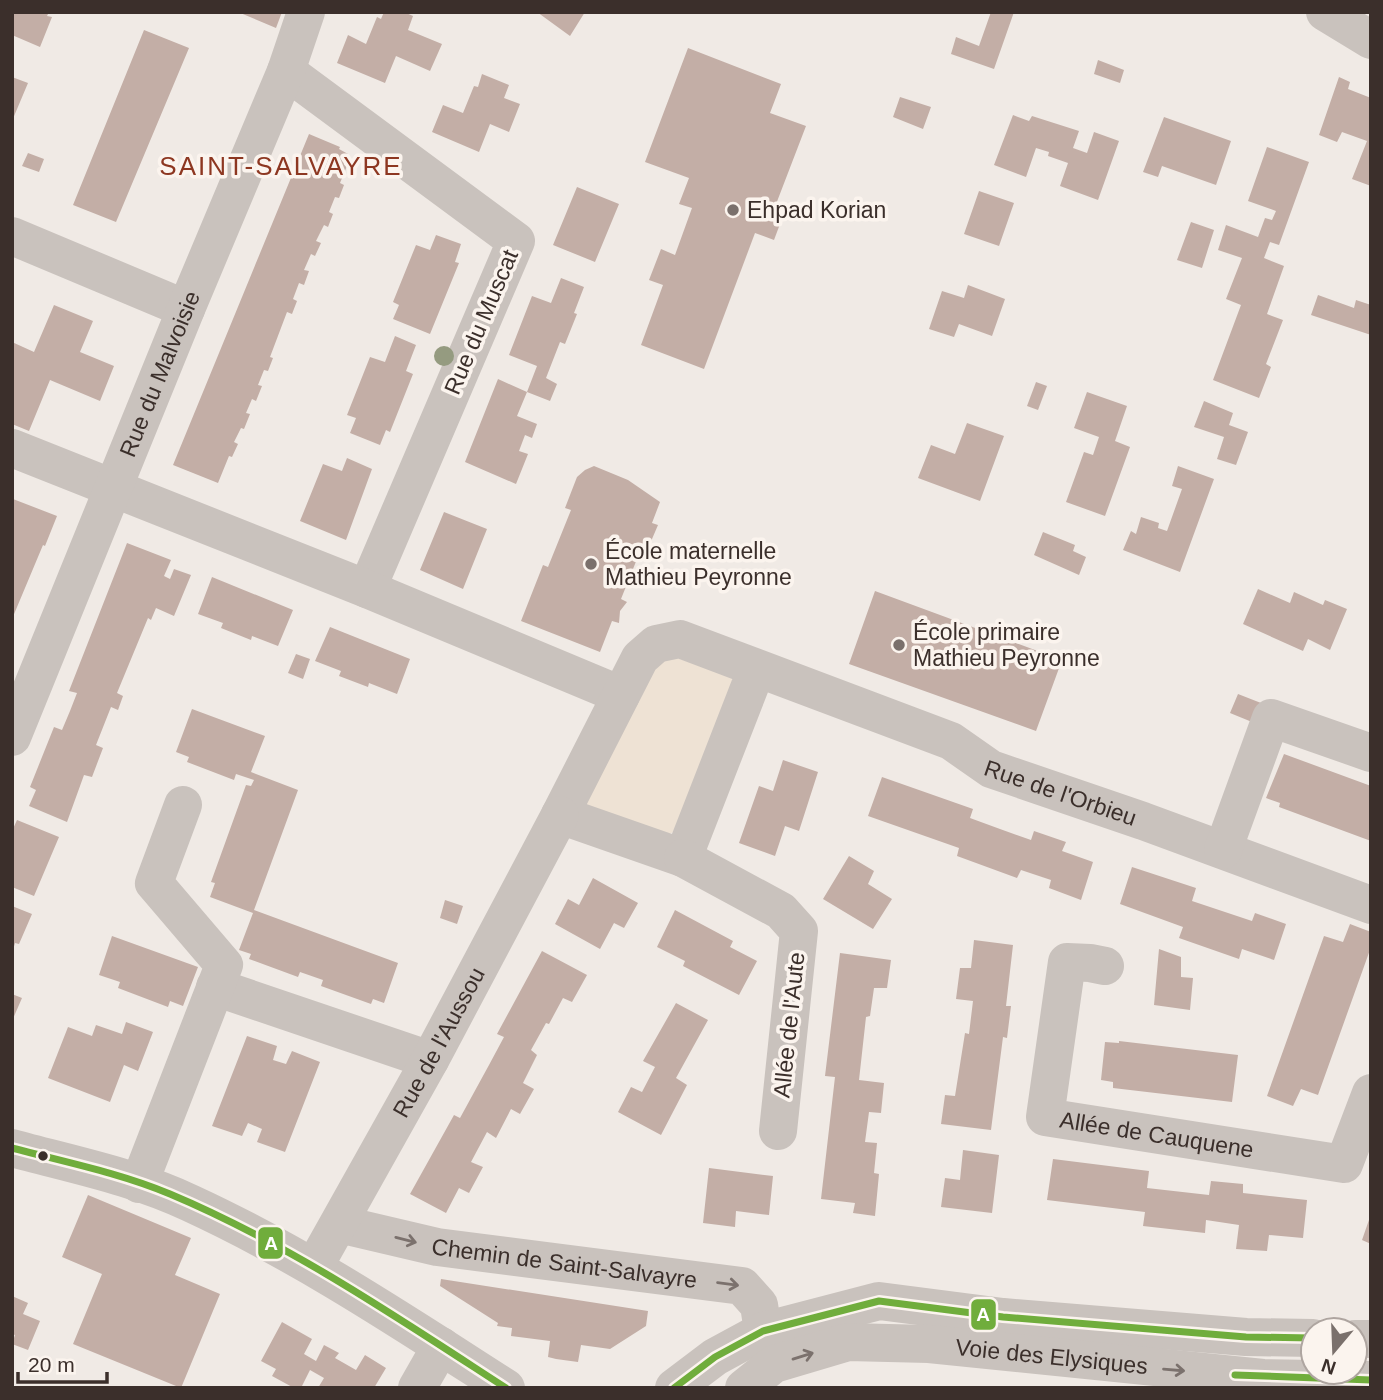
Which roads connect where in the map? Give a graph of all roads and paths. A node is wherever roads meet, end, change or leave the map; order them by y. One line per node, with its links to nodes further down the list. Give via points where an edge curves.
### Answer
1 (306, 12): 4 (street, Rue du Malvoisie)
2 (1325, 12): 3 (street)
3 (1371, 40)
4 (286, 71): 6 (street, Rue du Malvoisie); 9 (street, Rue du Muscat, via 516,241)
5 (12, 236): 6 (street)
6 (186, 309): 8 (street, Rue du Malvoisie)
7 (12, 448): 8 (street)
8 (114, 489): 9 (street); 12 (street, Rue du Malvoisie)
9 (367, 589): 11 (street)
10 (757, 668): 11 (street, Rue de l'Orbieu, via 680,639 656,644 640,658); 16 (street, Rue de l'Orbieu, via 951,741 991,769); 17 (street)
11 (621, 695): 15 (street, Rue de l'Aussou)
12 (12, 737)
13 (1371, 753): 16 (street, via 1271,718)
14 (183, 805): 20 (street, via 153,883 224,965)
15 (560, 815): 17 (street, Allée de l'Aute); 21 (street, Rue de l'Aussou)
16 (1223, 850): 18 (street, Rue de l'Orbieu)
17 (682, 858): 23 (street, Allée de l'Aute, via 781,911 799,931)
18 (1371, 905)
19 (1105, 967): 22 (street, Allée de Cauquene, via 1067,962 1045,1117 1344,1164)
20 (215, 987): 21 (street); 25 (street)
21 (430, 1060): 26 (street, Rue de l'Aussou)
22 (1371, 1093)
23 (778, 1131)
24 (12, 1149): 25 (street)
25 (139, 1184): 27 (street, via 188,1202)
26 (339, 1224): 27 (street, Rue de l'Aussou); 28 (street, Chemin de Saint-Salvayre, one-way to 28, via 437,1247 742,1286 759,1305)
27 (314, 1266): 30 (street)
28 (763, 1331): 29 (street, Voie des Elysiques, via 879,1301 1003,1317); 34 (street, Voie des Elysiques, via 715,1357)
29 (1299, 1338)
30 (442, 1346): 32 (street); 33 (street)
31 (1371, 1380): 35 (street, Voie des Elysiques, one-way to 31, via 774,1364 848,1342 929,1344 1262,1378)
32 (417, 1388)
33 (506, 1388)
34 (674, 1388)
35 (744, 1388)

